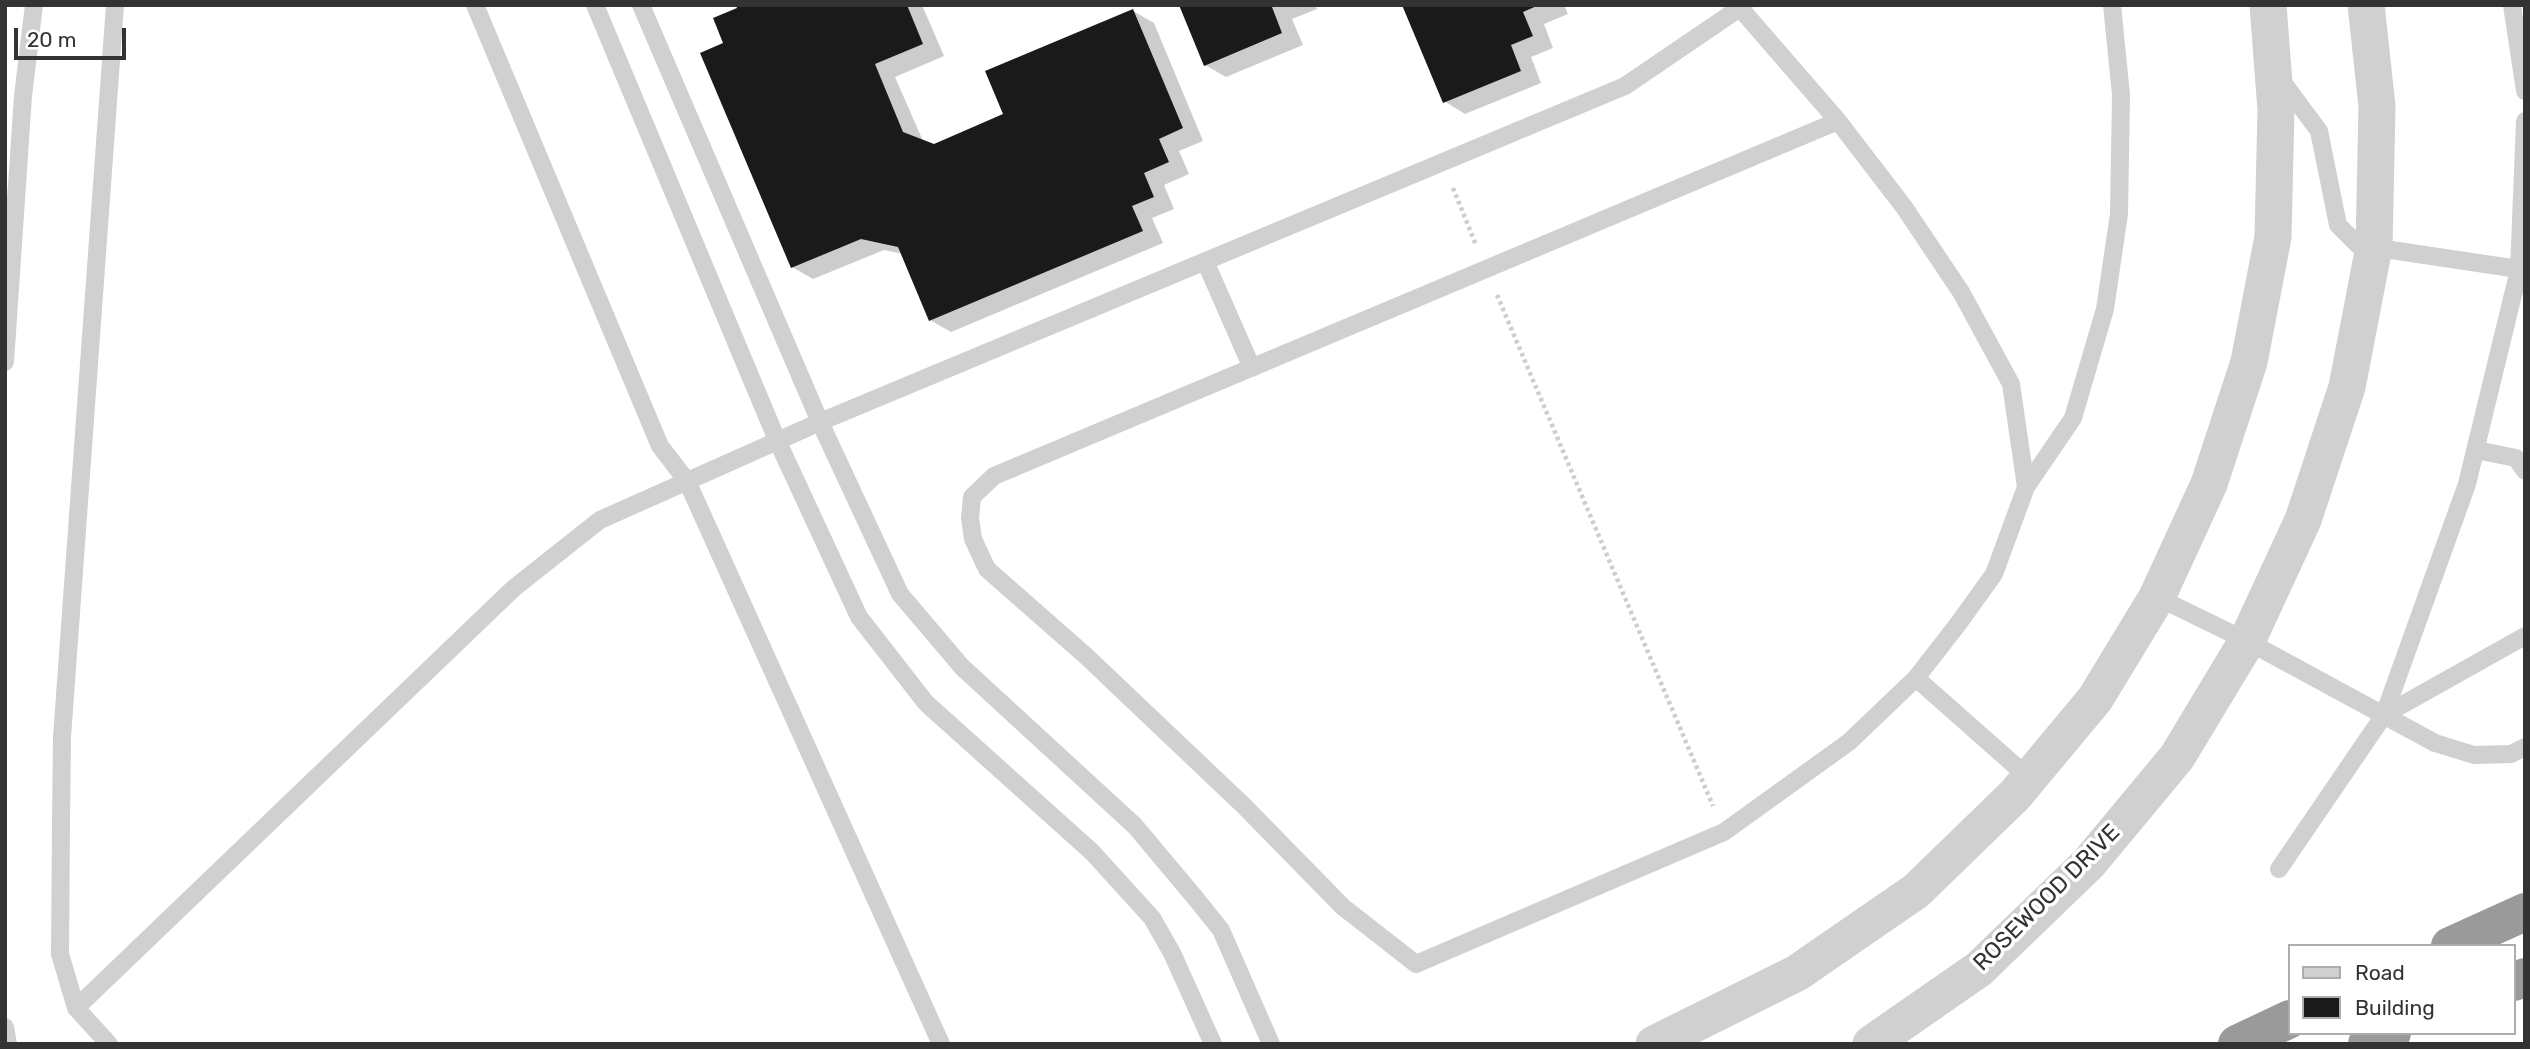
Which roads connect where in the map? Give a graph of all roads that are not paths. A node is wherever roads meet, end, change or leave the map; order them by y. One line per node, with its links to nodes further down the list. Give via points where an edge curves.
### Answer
1 (34, 5): 18 (lane, via 23,96)
2 (115, 5): 36 (lane, via 62,737 61,954)
3 (475, 5): 24 (lane, via 660,446)
4 (595, 5): 21 (lane)
5 (640, 5): 20 (lane)
6 (2112, 5): 25 (lane, via 2121,96 2119,201 2105,309 2073,418)
7 (2268, 5): 11 (street)
8 (2366, 5): 15 (street, ROSEWOOD DRIVE, via 2377,106)
9 (2512, 5): 12 (lane)
10 (1742, 7): 13 (lane); 16 (lane, via 1625,86)
11 (2273, 68): 15 (lane, via 2319,131 2338,225 2358,245); 26 (street, via 2273,237 2249,362 2209,484)
12 (2525, 91)
13 (1838, 121): 19 (lane); 25 (lane, via 1961,292 2011,384)
14 (2525, 121): 17 (lane)
15 (2374, 247): 17 (lane); 28 (street, ROSEWOOD DRIVE, via 2347,387 2303,520)
16 (1205, 261): 19 (lane); 20 (lane)
17 (2522, 270): 22 (lane)
18 (5, 362)
19 (1251, 368): 29 (lane, via 994,476 972,497 973,539 988,569 1244,806 1343,907 1416,964 1724,832 1849,742)
20 (820, 422): 21 (lane); 44 (lane, via 900,594 962,667 1135,826 1197,900 1221,930)
21 (777, 440): 24 (lane); 43 (lane, via 859,617 926,703 1092,852 1153,918)
22 (2476, 450): 23 (lane, via 2516,458); 30 (lane)
23 (2525, 471)
24 (687, 481): 36 (lane, via 600,520 514,588); 42 (lane)
25 (2026, 487): 29 (lane, via 1994,573)
26 (2158, 597): 28 (lane); 32 (street, via 2095,699)
27 (2525, 636): 30 (lane)
28 (2247, 641): 30 (lane); 46 (street, ROSEWOOD DRIVE, via 2176,757 2089,863 1979,969)
29 (1916, 678): 32 (lane)
30 (2384, 715): 31 (lane, via 2435,743 2474,755 2511,754); 33 (lane)
31 (2525, 747)
32 (2029, 778): 45 (street, via 1916,891 1797,972)
33 (2279, 869)
34 (2525, 912): 35 (highway)
35 (2454, 944)
36 (76, 1008): 41 (lane)
37 (2288, 1020): 47 (highway)
38 (5, 1027): 40 (lane)
39 (2387, 1035): 48 (highway)
40 (8, 1044)
41 (109, 1044)
42 (942, 1044)
43 (1213, 1044)
44 (1271, 1044)
45 (1654, 1044)
46 (1871, 1044)
47 (2236, 1044)
48 (2367, 1044)

